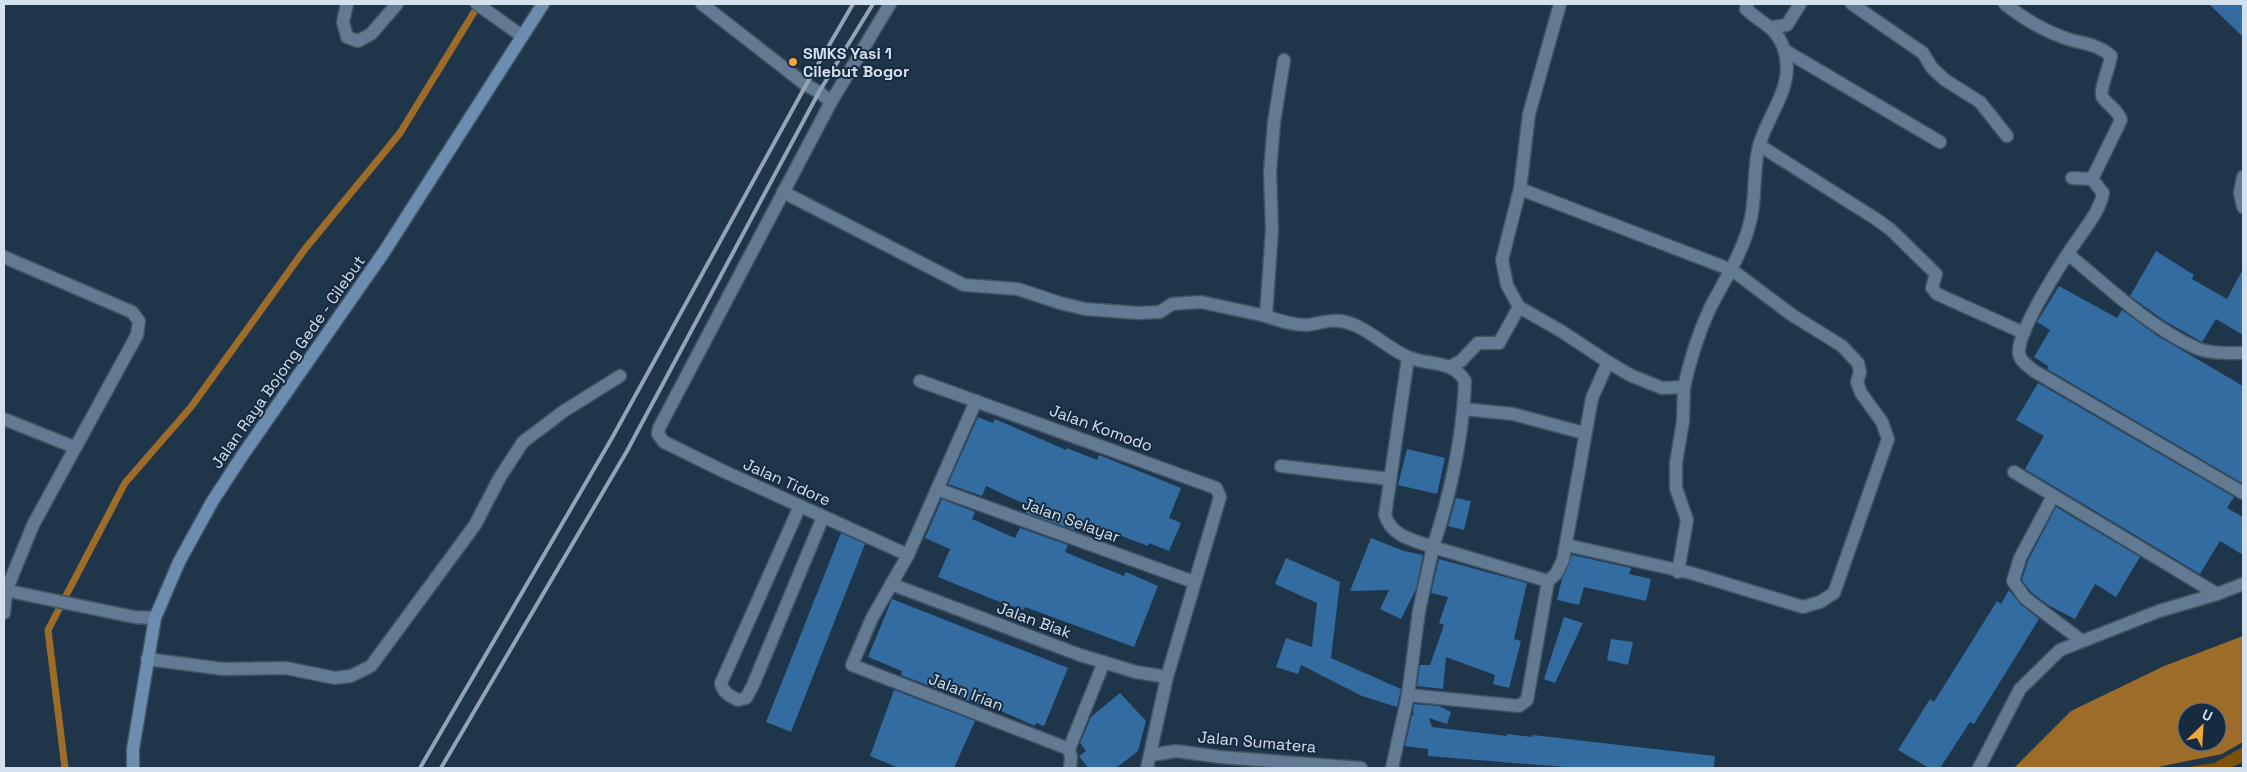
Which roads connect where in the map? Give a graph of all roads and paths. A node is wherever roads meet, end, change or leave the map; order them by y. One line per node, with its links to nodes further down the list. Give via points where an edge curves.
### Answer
1 (348, 4): 2 (street, via 343,22 347,37 358,41 371,34)
2 (398, 4)
3 (477, 4): 13 (street)
4 (543, 4): 13 (main road, Jalan Raya Bojong Gede - Cilebut)
5 (702, 4): 16 (street)
6 (890, 4): 16 (street)
7 (1560, 4): 23 (street, via 1529,114)
8 (1747, 4): 12 (street, via 1746,9 1755,17)
9 (1800, 4): 12 (street, via 1787,25)
10 (1852, 4): 17 (street, via 1923,53 1945,80 1980,102)
11 (2005, 4): 22 (street, via 2023,18 2071,40 2103,49 2111,56 2100,92 2122,120)
12 (1773, 27): 14 (street)
13 (522, 36): 63 (main road, Jalan Raya Bojong Gede - Cilebut, via 384,252 217,494 179,562)
14 (1784, 50): 18 (street); 19 (street, via 1785,87)
15 (1284, 60): 30 (street, via 1270,172 1272,230)
16 (831, 102): 24 (street)
17 (2008, 136)
18 (1940, 142)
19 (1759, 145): 28 (street, via 1751,218); 31 (street, via 1890,229 1936,274 1932,288 1937,294)
20 (2243, 177): 25 (street, via 2240,193)
21 (2072, 178): 22 (street)
22 (2092, 179): 26 (street, via 2104,193 2102,204)
23 (1520, 189): 28 (street); 29 (street, via 1502,260 1507,285)
24 (783, 192): 30 (street, via 964,285 1018,289 1085,309 1160,312 1172,304 1201,302); 50 (street, Jalan Tidore, via 658,434 664,442)
25 (2243, 207)
26 (2068, 254): 31 (street); 32 (street, via 2139,313 2195,348)
27 (4, 257): 43 (street, via 132,312 138,321 137,335)
28 (1732, 270): 38 (street, via 1692,351); 55 (street, via 1792,315 1842,346 1858,362 1857,382 1861,393 1882,422 1888,439 1834,593 1827,598 1803,607 1723,582)
29 (1519, 307): 34 (street); 35 (street, via 1499,343 1478,343)
30 (1266, 316): 33 (street, via 1306,325 1341,321 1371,334)
31 (2024, 333): 48 (street, via 2018,351 2022,361 2034,371)
32 (2243, 353)
33 (1408, 358): 35 (street); 46 (street)
34 (1608, 362): 38 (street, via 1662,388); 42 (street, via 1592,398)
35 (1452, 366): 40 (street, via 1465,381)
36 (620, 376): 65 (street, via 564,410 523,442 475,525 371,666 351,676 335,678 286,668 222,669)
37 (920, 381): 39 (street, Jalan Komodo)
38 (1684, 387): 55 (street, via 1676,488 1686,520)
39 (976, 401): 47 (street); 57 (street, Jalan Komodo, via 1216,488 1220,496)
40 (1464, 409): 42 (street, via 1513,414); 53 (street, via 1460,449)
41 (4, 419): 43 (street)
42 (1584, 433): 52 (street)
43 (74, 447): 60 (street, via 33,525)
44 (1281, 466): 46 (street)
45 (2014, 472): 49 (street)
46 (1389, 479): 53 (street, via 1385,515 1388,526 1400,536)
47 (937, 489): 54 (street); 57 (street, Jalan Selayar)
48 (2243, 493)
49 (2053, 496): 61 (street); 64 (street, via 2020,558 2013,581 2025,598)
50 (800, 506): 51 (street, Jalan Tidore); 51 (street, via 722,683 722,689 728,696 738,700 746,698 753,685)
51 (824, 517): 54 (street, Jalan Tidore)
52 (1566, 545): 55 (street); 56 (street, via 1563,560)
53 (1433, 547): 56 (street); 68 (street, via 1419,611)
54 (908, 554): 58 (street)
55 (1678, 572)
56 (1548, 581): 68 (street, via 1524,704)
57 (1194, 582): 67 (street)
58 (891, 584): 66 (street, Jalan Biak); 69 (street, Jalan Irian, via 852,665)
59 (2243, 584): 61 (street)
60 (5, 591): 62 (street); 63 (street, via 134,617)
61 (2217, 594): 64 (street, via 2159,611)
62 (4, 613)
63 (155, 618): 65 (main road, Jalan Raya Bojong Gede - Cilebut)
64 (2082, 641): 77 (street, via 2060,650 2020,689)
65 (147, 659): 72 (main road, Jalan Raya Bojong Gede - Cilebut)
66 (1104, 662): 67 (street, Jalan Biak); 69 (street)
67 (1168, 677): 70 (street)
68 (1408, 695): 76 (street)
69 (1069, 749): 73 (street)
70 (1151, 756): 71 (street, Jalan Sumatera, via 1176,751); 74 (street)
71 (1340, 767): 75 (street, Jalan Sumatera)
72 (133, 768)
73 (1070, 768)
74 (1147, 768)
75 (1361, 768)
76 (1392, 768)
77 (1979, 768)

